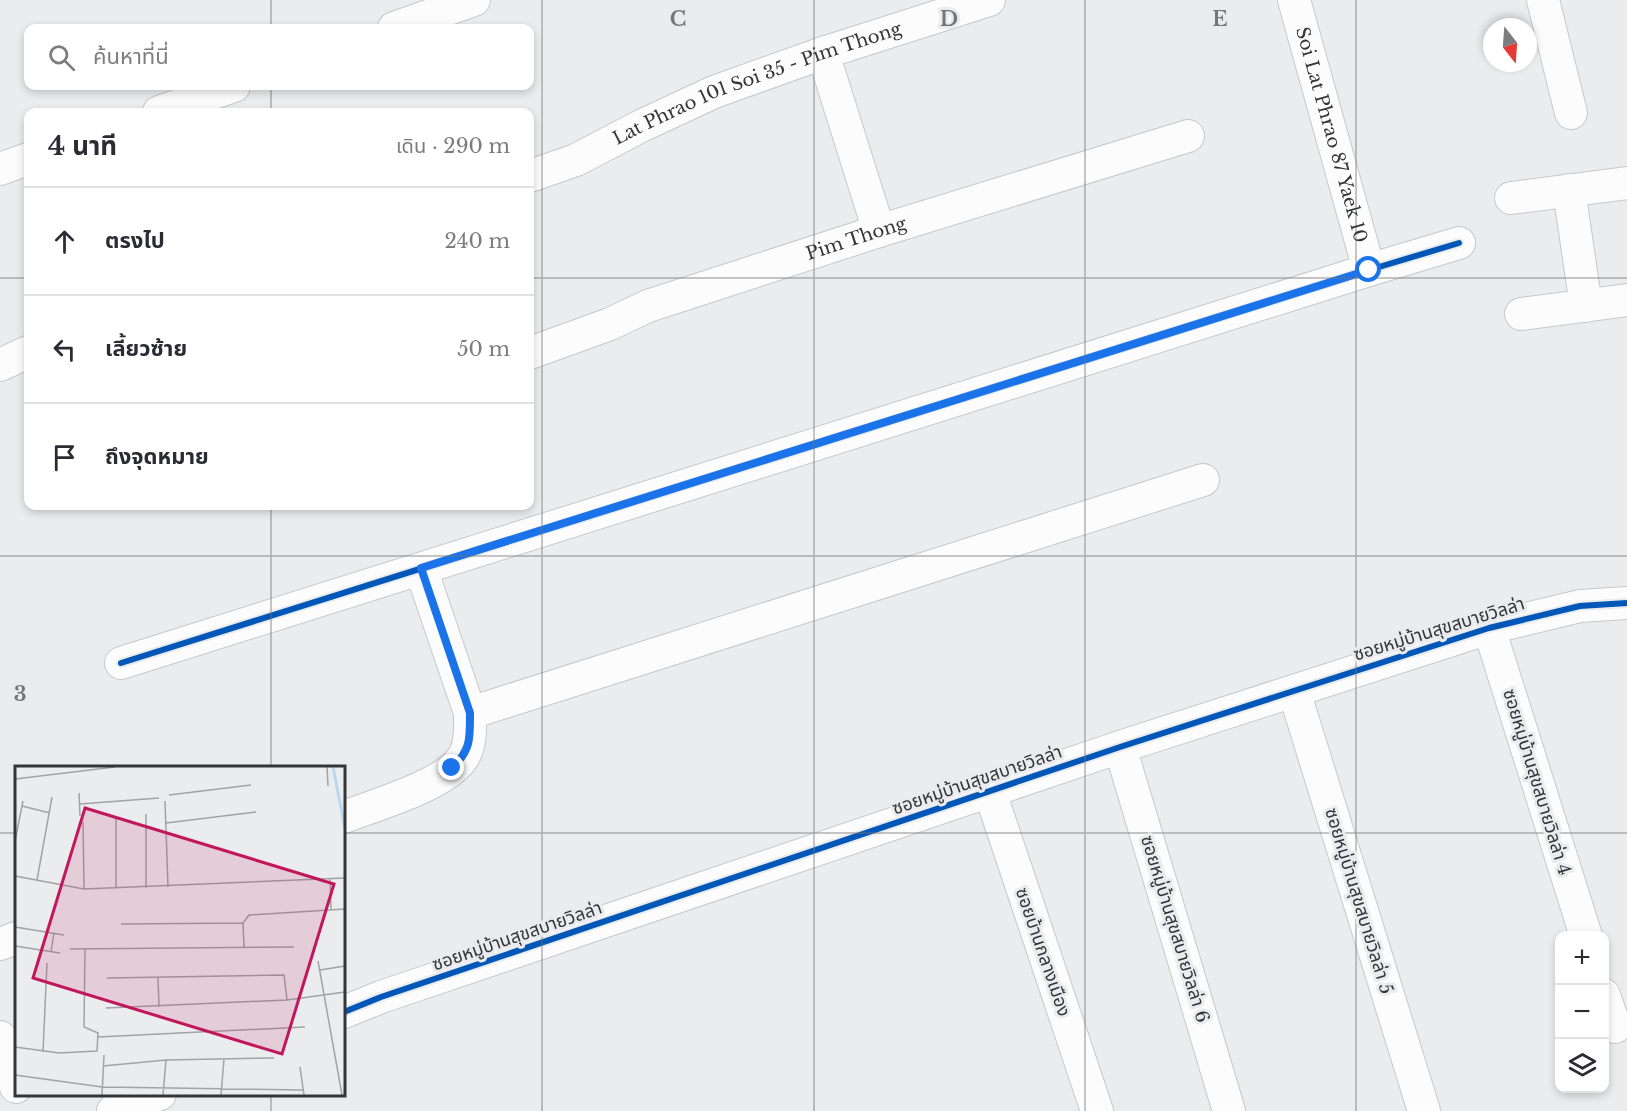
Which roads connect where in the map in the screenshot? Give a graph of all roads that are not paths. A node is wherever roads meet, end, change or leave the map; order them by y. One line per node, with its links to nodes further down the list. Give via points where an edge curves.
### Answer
1 (474, 0): 5 (street)
2 (989, 0): 6 (street, Lat Phrao 101 Soi 35 - Pim Thong)
3 (1294, 0): 19 (street, Soi Lat Phrao 87 Yaek 10)
4 (1543, 0): 9 (street)
5 (405, 24)
6 (823, 53): 13 (street, Lat Phrao 101 Soi 35 - Pim Thong, via 714,92 576,160); 17 (street)
7 (222, 90): 8 (street)
8 (171, 108)
9 (1572, 112)
10 (1188, 136): 17 (street, Pim Thong)
11 (24, 160): 12 (street)
12 (0, 169)
13 (534, 176)
14 (1627, 183): 15 (street)
15 (1569, 190): 16 (street); 21 (street)
16 (1511, 198)
17 (879, 231): 23 (street, Pim Thong, via 648,306)
18 (1459, 243): 19 (street)
19 (1369, 270): 27 (street)
20 (1627, 300): 21 (street)
21 (1586, 306): 22 (street)
22 (1521, 314)
23 (534, 352)
24 (24, 354): 25 (street)
25 (0, 365)
26 (1203, 480): 32 (street)
27 (421, 568): 30 (street); 32 (street)
28 (1627, 603): 29 (street, ซอยหมู่บ้านสุขสบายวิลล่า, via 1580,606)
29 (1489, 627): 31 (street, ซอยหมู่บ้านสุขสบายวิลล่า); 36 (street, ซอยหมู่บ้านสุขสบายวิลล่า 4)
30 (121, 663)
31 (1294, 691): 33 (street, ซอยหมู่บ้านสุขสบายวิลล่า); 50 (street, ซอยหมู่บ้านสุขสบายวิลล่า 5)
32 (470, 713): 35 (street, via 470,738 464,756 452,768 427,786)
33 (1120, 747): 34 (street, ซอยหมู่บ้านสุขสบายวิลล่า); 49 (street, ซอยหมู่บ้านสุขสบายวิลล่า 6)
34 (990, 792): 40 (street, ซอยหมู่บ้านสุขสบายวิลล่า); 48 (street, ซอยบ้านกลางเมือง)
35 (345, 817)
36 (1584, 931)
37 (15, 938): 38 (street)
38 (0, 944)
39 (1609, 1008): 41 (street)
40 (345, 1012)
41 (1615, 1027)
42 (0, 1037): 43 (street)
43 (15, 1084)
44 (19, 1096): 46 (street)
45 (157, 1096): 47 (street)
46 (24, 1111)
47 (113, 1111)
48 (1097, 1111)
49 (1229, 1111)
50 (1424, 1111)

